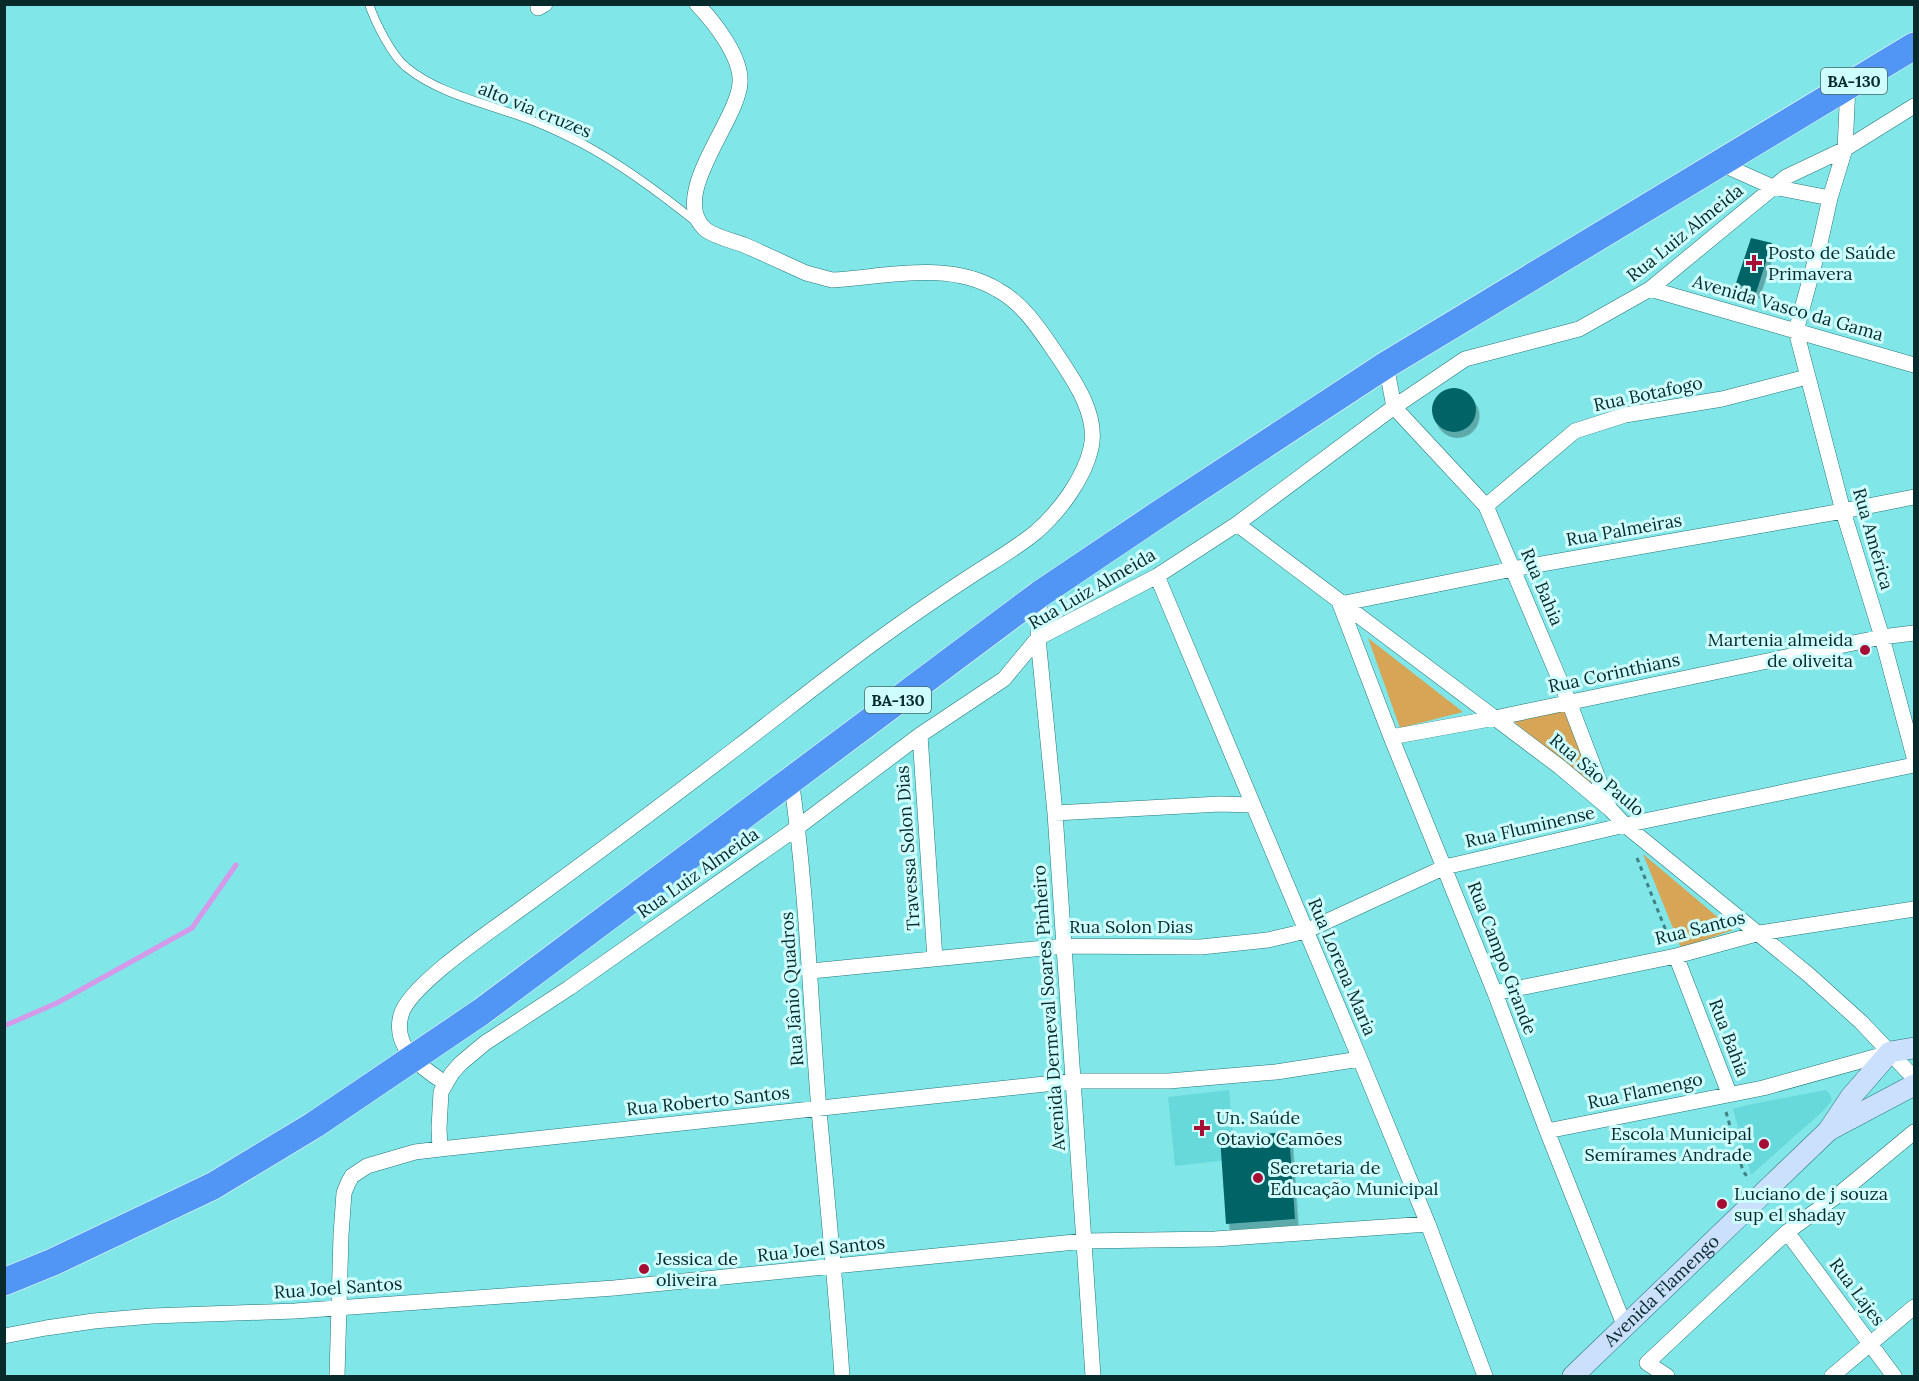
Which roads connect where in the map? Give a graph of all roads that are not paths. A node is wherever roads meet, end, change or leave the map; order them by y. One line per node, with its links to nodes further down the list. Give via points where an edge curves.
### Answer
1 (369, 4): 10 (lane, alto via cruzes, via 393,51 411,71 448,90 583,144 645,182)
2 (697, 4): 10 (street, via 726,42 740,83 735,104 704,167 694,200 696,215)
3 (1914, 46): 4 (highway, BA-130)
4 (1848, 85): 6 (street); 7 (highway, BA-130)
5 (1914, 106): 6 (street, Rua Luiz Almeida)
6 (1845, 149): 8 (street, Rua Luiz Almeida); 9 (street)
7 (1719, 164): 8 (street); 13 (highway, BA-130)
8 (1773, 187): 9 (street); 11 (street, Rua Luiz Almeida)
9 (1830, 198): 12 (street)
10 (707, 230): 52 (street, via 806,273 832,280 933,273 969,278 998,290 1029,316 1071,375 1089,417 1092,446 1066,497 1036,532 877,640 426,982 401,1012 403,1040)
11 (1650, 289): 12 (street, Avenida Vasco da Gama); 16 (street, Rua Luiz Almeida, via 1579,329 1465,359)
12 (1796, 331): 14 (street, Avenida Vasco da Gama); 15 (street, Rua América)
13 (1386, 365): 16 (street); 23 (highway, BA-130)
14 (1914, 365)
15 (1807, 377): 18 (street, Rua Botafogo, via 1722,399 1625,415 1575,431); 19 (street, Rua América)
16 (1394, 406): 18 (street, Rua Bahia); 20 (street, Rua Luiz Almeida)
17 (1914, 496): 19 (street, Rua Palmeiras)
18 (1486, 506): 21 (street, Rua Bahia)
19 (1843, 511): 21 (street, Rua Palmeiras); 26 (street, Rua América)
20 (1237, 524): 22 (street, Rua Luiz Almeida); 24 (street, Rua São Paulo)
21 (1513, 569): 24 (street, Rua Palmeiras); 28 (street, Rua Bahia)
22 (1157, 576): 27 (street, Rua Luiz Almeida); 35 (street, Rua Lorena Maria)
23 (1040, 594): 27 (street, Avenida Dermeval Soares Pinheiro); 34 (highway, BA-130)
24 (1340, 604): 29 (street, Rua São Paulo); 31 (street, Rua Campo Grande)
25 (1914, 633): 26 (street, Rua Corinthians)
26 (1882, 637): 28 (street, Rua Corinthians); 32 (street, Rua América)
27 (1038, 638): 30 (street, Rua Luiz Almeida, via 1004,680); 37 (street, Avenida Dermeval Soares Pinheiro)
28 (1569, 702): 29 (street, Rua Corinthians); 36 (street, Rua Bahia)
29 (1495, 718): 31 (street, Rua Corinthians); 36 (street, Rua São Paulo)
30 (920, 735): 39 (street, Rua Luiz Almeida); 46 (street, Travessa Solon Dias)
31 (1391, 737): 40 (street, Rua Campo Grande)
32 (1914, 757)
33 (1914, 765): 38 (street, Rua Fluminense)
34 (791, 779): 39 (street, Rua Jânio Quadros); 52 (highway, BA-130)
35 (1252, 805): 37 (street); 42 (street, Rua Lorena Maria)
36 (1611, 810): 38 (street, Rua São Paulo)
37 (1055, 813): 44 (street, Avenida Dermeval Soares Pinheiro)
38 (1625, 825): 40 (street, Rua Fluminense); 43 (street, Rua São Paulo)
39 (798, 827): 47 (street, Rua Jânio Quadros); 55 (street, Rua Luiz Almeida, via 485,1043)
40 (1445, 867): 42 (street, Rua Fluminense); 48 (street, Rua Campo Grande)
41 (1914, 909): 43 (street, Rua Santos)
42 (1306, 931): 44 (street, Rua Solon Dias, via 1225,945); 51 (street, Rua Lorena Maria)
43 (1760, 933): 45 (street, Rua Santos); 50 (street, Rua São Paulo, via 1861,1022)
44 (1065, 946): 46 (street, Rua Solon Dias); 54 (street, Avenida Dermeval Soares Pinheiro)
45 (1676, 956): 48 (street, Rua Santos); 57 (street, Rua Bahia)
46 (935, 959): 47 (street, Rua Solon Dias)
47 (811, 971): 58 (street, Rua Jânio Quadros)
48 (1496, 993): 59 (street, Rua Campo Grande)
49 (1914, 1048): 50 (street)
50 (1890, 1053): 53 (street, Rua São Paulo); 57 (street, Rua Flamengo, via 1763,1088); 60 (street, Avenida Flamengo, via 1850,1098)
51 (1360, 1059): 54 (street, Rua Roberto Santos, via 1179,1081); 63 (street, Rua Lorena Maria)
52 (412, 1060): 55 (street); 67 (highway, BA-130, via 213,1186)
53 (1914, 1078)
54 (1073, 1081): 58 (street, Rua Roberto Santos); 65 (street, Avenida Dermeval Soares Pinheiro)
55 (445, 1083): 62 (street, via 440,1103)
56 (1914, 1085): 60 (street, Avenida Flamengo)
57 (1729, 1093): 59 (street, Rua Flamengo)
58 (819, 1109): 62 (street, Rua Roberto Santos); 66 (street, Rua Jânio Quadros)
59 (1547, 1131): 70 (street, Rua Campo Grande)
60 (1828, 1131): 70 (street, Avenida Flamengo)
61 (1914, 1132): 64 (street)
62 (441, 1149): 69 (street, Rua Roberto Santos, via 379,1162 352,1176 344,1193)
63 (1428, 1224): 65 (street, Rua Joel Santos, via 1215,1239); 76 (street, Rua Lorena Maria)
64 (1787, 1232): 72 (street, Rua Lajes); 78 (street, via 1647,1363)
65 (1084, 1241): 66 (street, Rua Joel Santos); 75 (street, Avenida Dermeval Soares Pinheiro)
66 (835, 1267): 69 (street, Rua Joel Santos); 74 (street, Rua Jânio Quadros)
67 (4, 1282)
68 (1914, 1307): 72 (street)
69 (338, 1308): 71 (street, Rua Joel Santos, via 105,1320); 73 (street)
70 (1625, 1327): 77 (street, Avenida Flamengo)
71 (4, 1336)
72 (1870, 1342): 79 (street); 80 (street, Rua Lajes)
73 (337, 1377)
74 (842, 1377)
75 (1093, 1377)
76 (1485, 1377)
77 (1573, 1377)
78 (1666, 1377)
79 (1832, 1377)
80 (1894, 1377)

